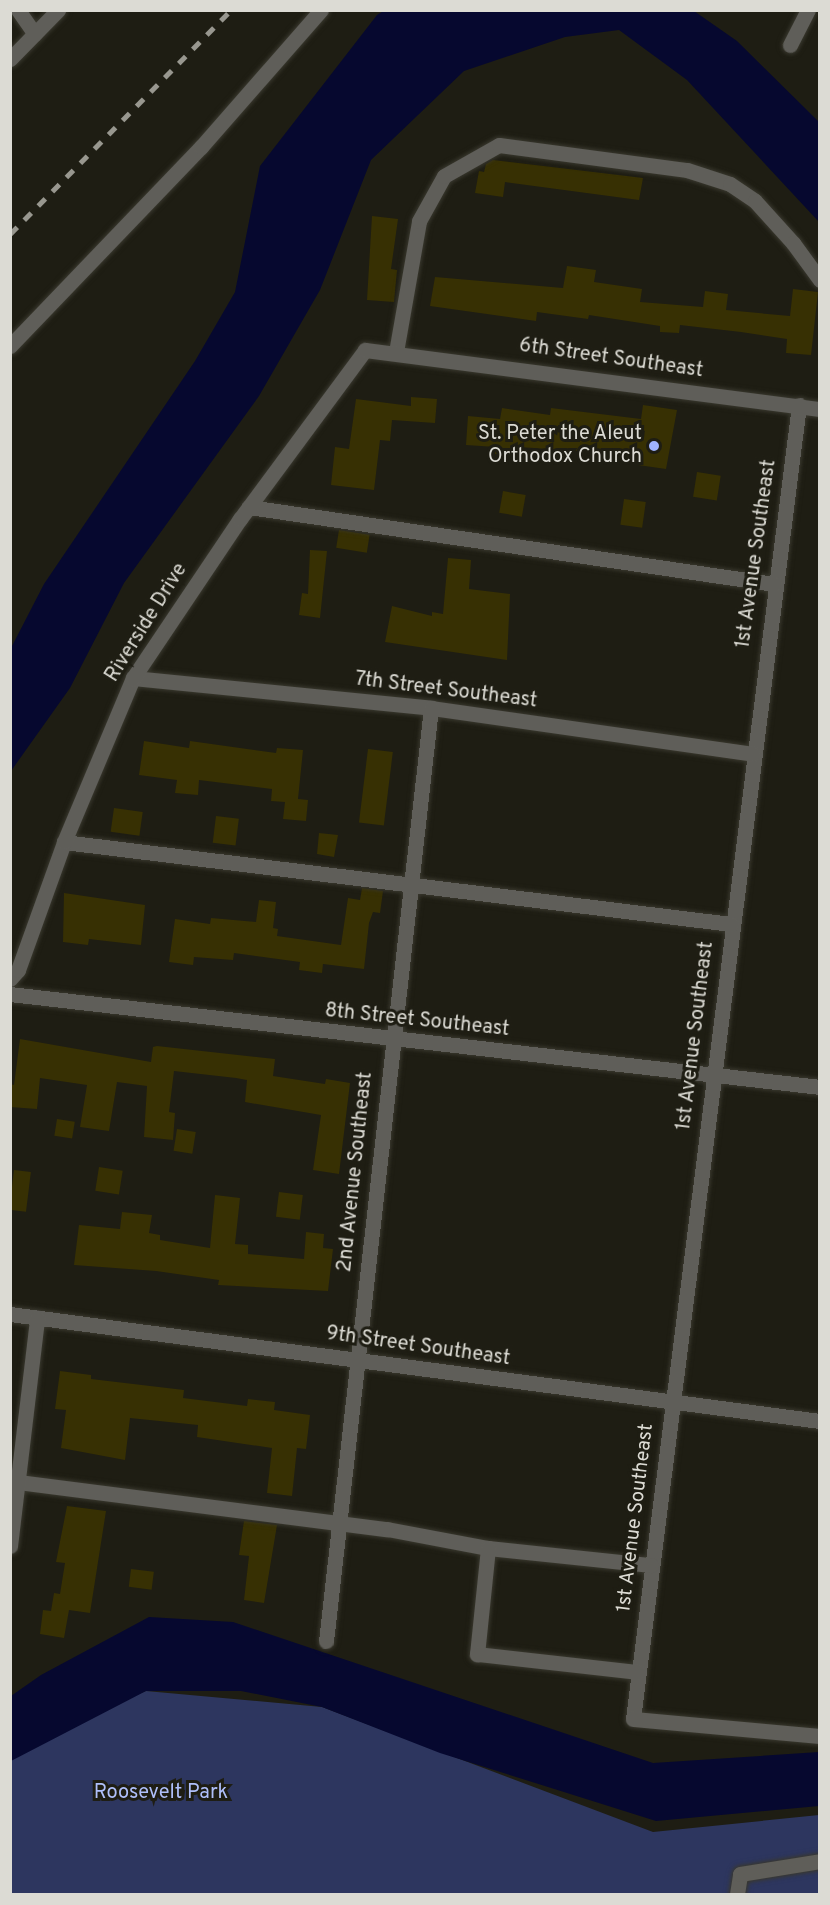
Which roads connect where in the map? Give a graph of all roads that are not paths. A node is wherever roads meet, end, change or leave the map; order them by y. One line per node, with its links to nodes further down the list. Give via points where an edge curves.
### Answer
1 (18, 10): 5 (street)
2 (58, 10): 5 (street)
3 (321, 10): 9 (street, via 201,147)
4 (808, 10): 6 (street)
5 (35, 34): 7 (street)
6 (790, 45)
7 (10, 59)
8 (819, 280): 10 (street, via 793,243 755,201 730,184 687,170 499,145 444,176 418,221)
9 (10, 346)
10 (396, 352): 11 (street, 6th Street Southeast); 13 (street, Riverside Drive, via 364,350)
11 (799, 405): 12 (street, 6th Street Southeast); 14 (street, 1st Avenue Southeast)
12 (819, 409)
13 (249, 507): 14 (street); 15 (street, Riverside Drive)
14 (774, 584): 17 (street, 1st Avenue Southeast)
15 (133, 678): 16 (street, 7th Street Southeast); 18 (street, Riverside Drive)
16 (431, 708): 17 (street, 7th Street Southeast); 19 (street, 2nd Avenue Southeast)
17 (753, 754): 20 (street, 1st Avenue Southeast)
18 (64, 842): 19 (street); 21 (street, Riverside Drive, via 18,970)
19 (409, 883): 20 (street); 23 (street, 2nd Avenue Southeast)
20 (731, 924): 24 (street, 1st Avenue Southeast)
21 (10, 979)
22 (10, 994): 23 (street, 8th Street Southeast)
23 (392, 1039): 24 (street, 8th Street Southeast); 28 (street, 2nd Avenue Southeast)
24 (712, 1074): 25 (street, 8th Street Southeast); 29 (street, 1st Avenue Southeast)
25 (819, 1087)
26 (10, 1314): 27 (street, 9th Street Southeast)
27 (37, 1318): 28 (street, 9th Street Southeast); 31 (street)
28 (357, 1360): 29 (street, 9th Street Southeast); 32 (street, 2nd Avenue Southeast)
29 (671, 1402): 30 (street, 9th Street Southeast); 35 (street, 1st Avenue Southeast)
30 (819, 1421)
31 (14, 1482): 32 (street); 33 (street)
32 (339, 1522): 34 (street); 36 (street, 2nd Avenue Southeast)
33 (10, 1546)
34 (488, 1548): 35 (street); 37 (street, via 477,1654)
35 (651, 1565): 37 (street, 1st Avenue Southeast)
36 (326, 1641)
37 (638, 1672): 38 (street, 1st Avenue Southeast, via 633,1719)
38 (819, 1736)
39 (819, 1861): 40 (street, via 740,1874)
40 (737, 1894)

